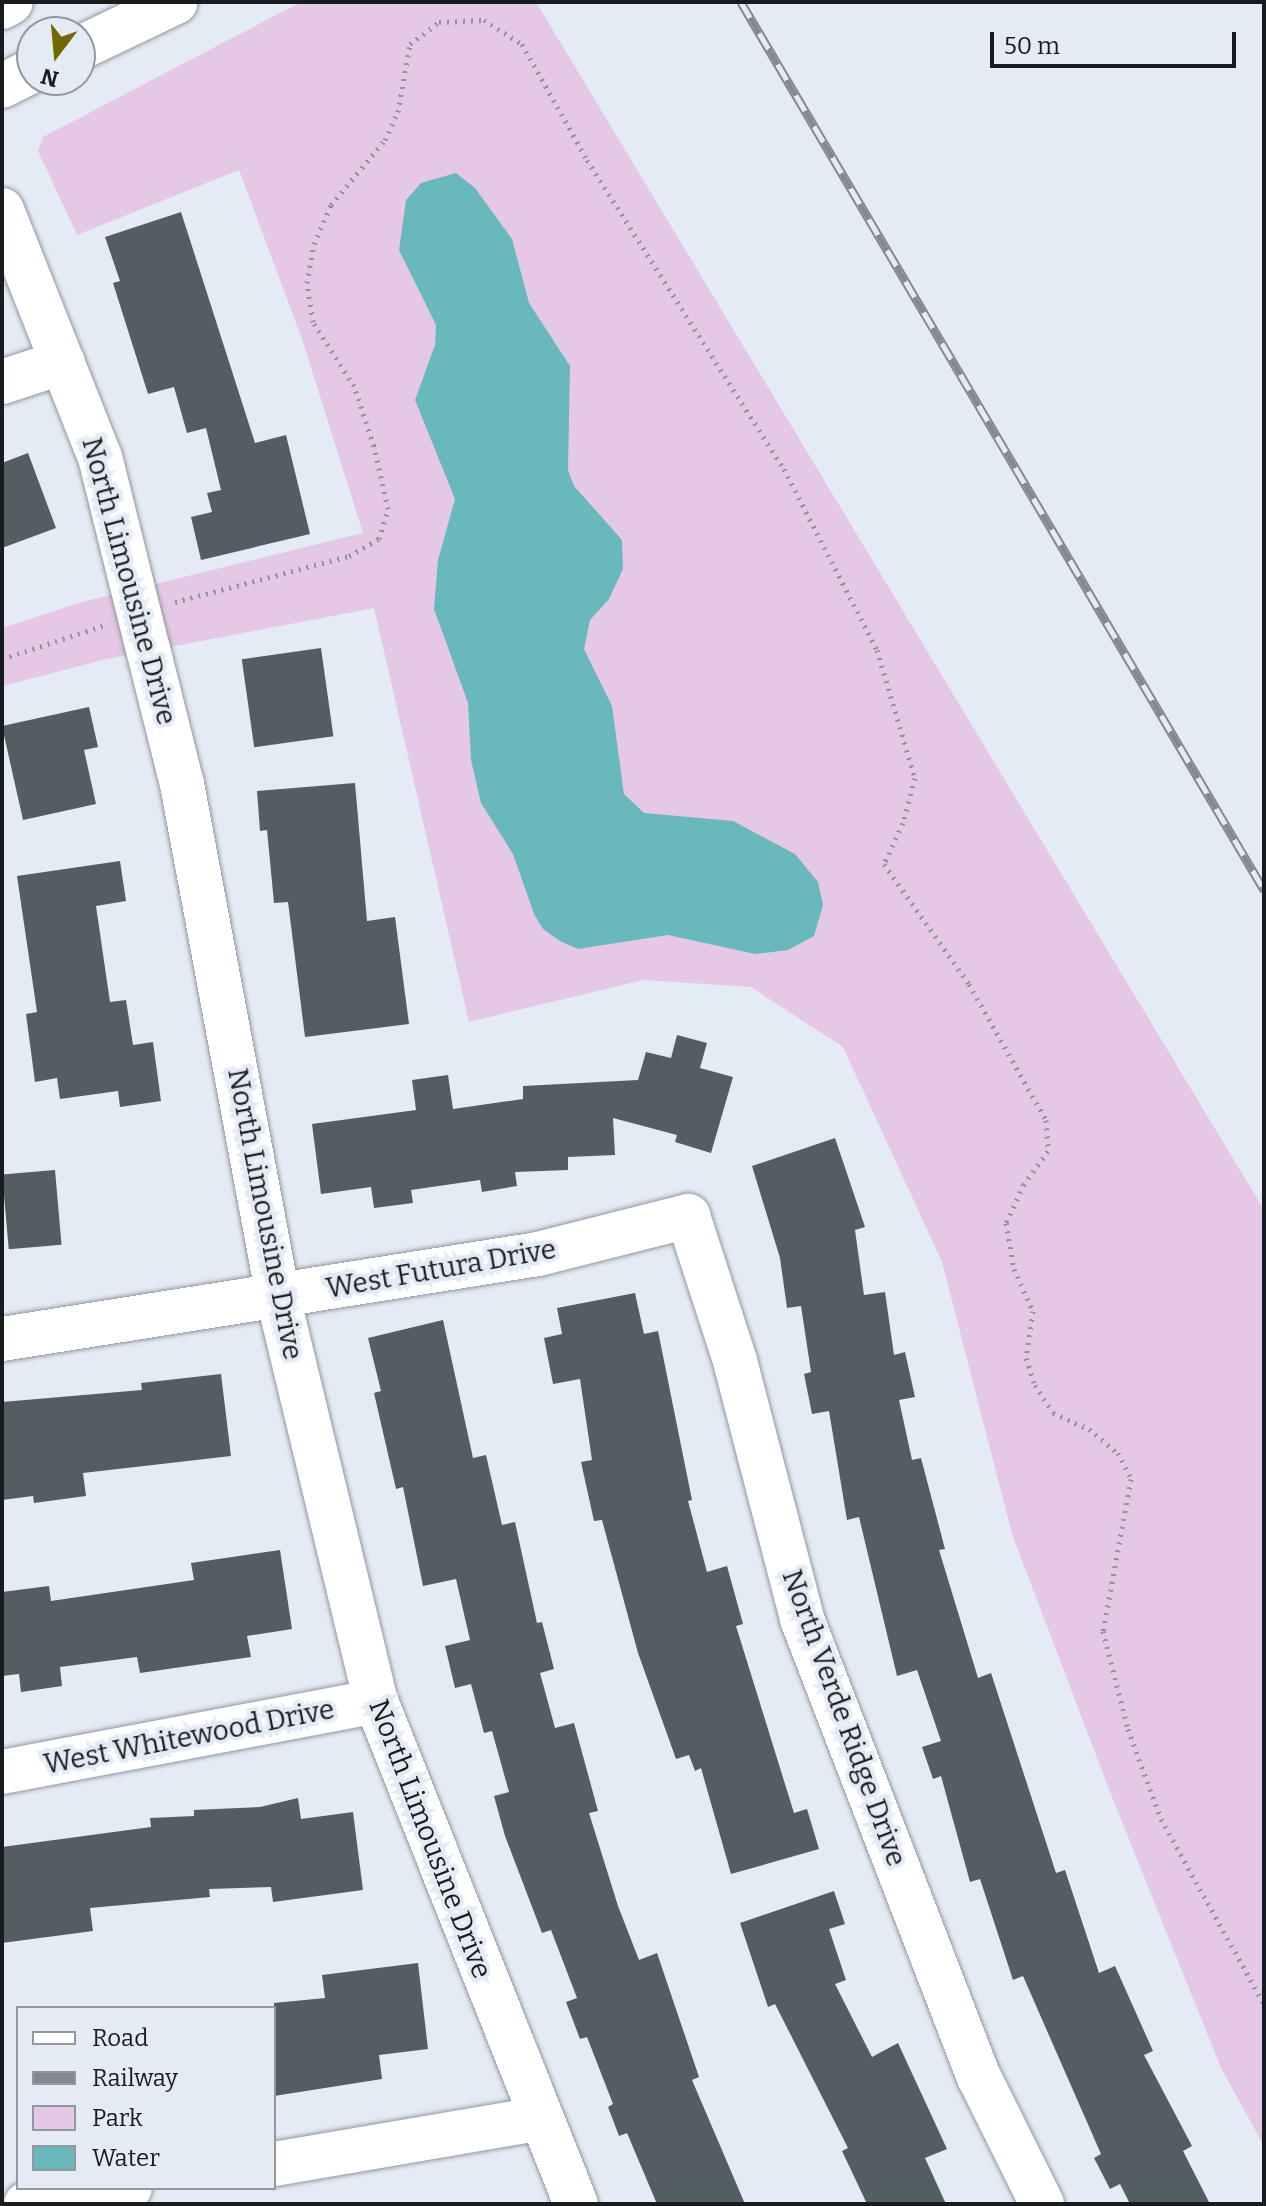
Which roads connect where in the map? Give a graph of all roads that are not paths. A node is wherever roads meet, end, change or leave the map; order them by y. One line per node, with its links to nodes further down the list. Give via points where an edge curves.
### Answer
1 (11, 2): 3 (street)
2 (176, 2): 4 (street)
3 (2, 7)
4 (96, 40)
5 (2, 210): 6 (street, North Limousine Drive)
6 (63, 362): 7 (street); 9 (street, North Limousine Drive, via 100,457 182,784)
7 (2, 382)
8 (688, 1216): 9 (street, West Futura Drive, via 538,1254); 18 (street, North Verde Ridge Drive, via 735,1361 802,1619 979,2077)
9 (278, 1297): 10 (street, West Futura Drive); 11 (street, North Limousine Drive)
10 (2, 1339)
11 (376, 1701): 12 (street, West Whitewood Drive); 13 (street, North Limousine Drive)
12 (2, 1772)
13 (538, 2119): 14 (street); 17 (street, North Limousine Drive)
14 (276, 2164)
15 (117, 2190): 16 (street)
16 (26, 2204)
17 (576, 2204)
18 (1042, 2204)

